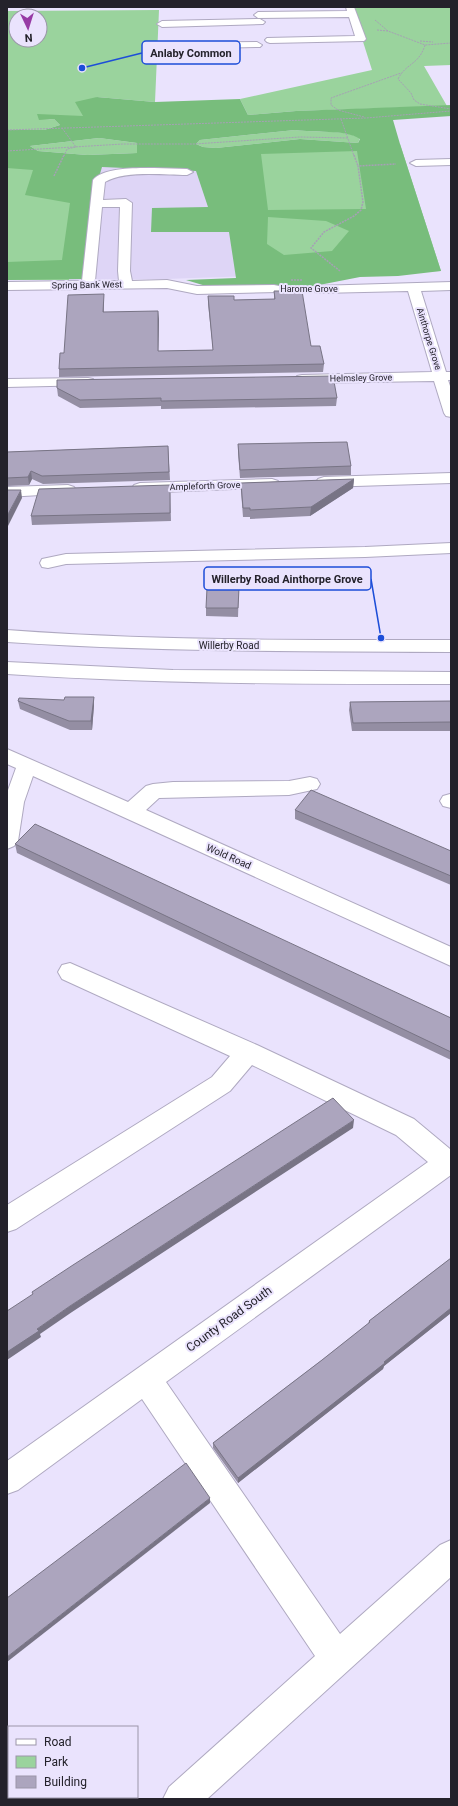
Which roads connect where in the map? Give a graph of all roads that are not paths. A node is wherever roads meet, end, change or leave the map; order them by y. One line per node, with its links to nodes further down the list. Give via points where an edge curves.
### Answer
1 (351, 10): 3 (street); 3 (street, via 360,39)
2 (162, 13): 4 (street)
3 (261, 31): 4 (street); 4 (street); 5 (street)
4 (162, 35): 6 (street)
5 (259, 55)
6 (161, 57)
7 (416, 162): 8 (street)
8 (451, 162)
9 (187, 172): 10 (street, via 116,173 103,176 98,180)
10 (96, 204): 11 (street); 12 (street, via 126,203)
11 (90, 271): 12 (street); 16 (street)
12 (124, 271): 13 (street); 15 (street)
13 (138, 271)
14 (167, 278): 15 (street, Spring Bank West); 20 (street, Harome Grove, via 197,290)
15 (126, 284): 16 (street, Spring Bank West)
16 (88, 285): 17 (street, Spring Bank West)
17 (7, 286)
18 (451, 286): 19 (street, Harome Grove)
19 (414, 288): 21 (street, Harome Grove); 22 (street, Ainthorpe Grove)
20 (274, 289)
21 (320, 289)
22 (446, 376): 23 (street, Helmsley Grove); 26 (street, Ainthorpe Grove)
23 (285, 379)
24 (104, 382): 25 (street)
25 (7, 383)
26 (451, 413)
27 (451, 478): 28 (street, Ampleforth Grove)
28 (127, 488)
29 (81, 490): 30 (street)
30 (7, 492)
31 (451, 548): 32 (street, via 66,559)
32 (48, 563)
33 (7, 636): 34 (street, Willerby Road, via 93,642 206,645)
34 (451, 646)
35 (7, 668): 36 (street, via 86,674)
36 (451, 678)
37 (7, 756): 38 (street, Wold Road)
38 (27, 765): 40 (street, Wold Road); 41 (street, via 14,802)
39 (310, 784): 40 (street, via 289,788 153,791)
40 (131, 812): 42 (street, Wold Road)
41 (7, 841)
42 (451, 957)
43 (70, 972): 44 (street)
44 (248, 1052): 45 (street, via 405,1127); 46 (street, via 221,1084)
45 (449, 1161): 47 (street, County Road South)
46 (7, 1220)
47 (146, 1379): 48 (street, County Road South); 50 (street)
48 (7, 1479)
49 (451, 1556): 50 (street)
50 (337, 1659): 51 (street)
51 (181, 1799)

